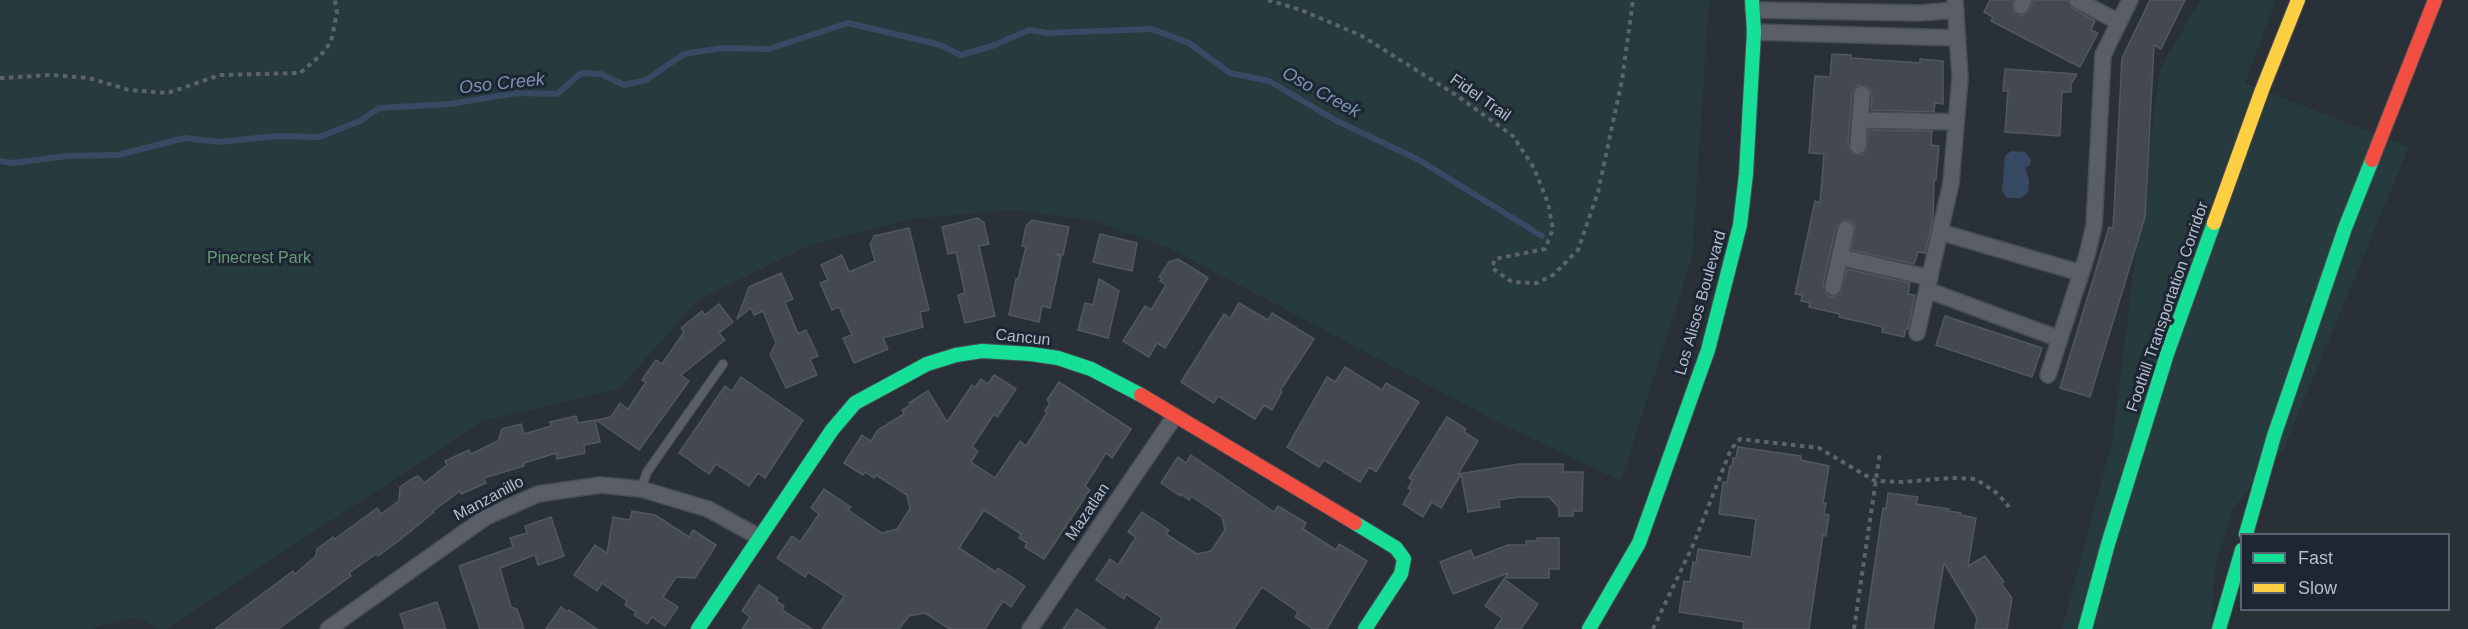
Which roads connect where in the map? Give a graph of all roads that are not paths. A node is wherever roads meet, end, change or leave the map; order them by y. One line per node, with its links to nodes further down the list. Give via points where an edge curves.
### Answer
1 (2077, 0): 7 (street)
2 (2130, 0): 7 (street)
3 (2298, 0): 34 (main road, Foothill Transportation Corridor, via 2167,354)
4 (2434, 0): 26 (main road, via 2345,228 2274,436)
5 (1753, 5): 6 (street, via 1919,13); 8 (main road, Los Alisos Boulevard)
6 (1955, 5): 9 (street)
7 (2119, 22): 17 (street, via 2103,55 2094,226)
8 (1754, 32): 9 (street); 33 (main road, Los Alisos Boulevard, via 1740,225 1708,351 1639,543)
9 (1958, 38): 12 (street)
10 (1862, 94): 11 (street)
11 (1860, 120): 12 (street); 13 (street)
12 (1956, 122): 15 (street, via 1951,183)
13 (1858, 146)
14 (1846, 229): 16 (street)
15 (1940, 232): 17 (street); 18 (street)
16 (1840, 257): 18 (street); 19 (street)
17 (2081, 273): 21 (street)
18 (1928, 284): 20 (street); 21 (street)
19 (1833, 287)
20 (1917, 333)
21 (2060, 339): 23 (street)
22 (723, 364): 25 (lane, via 647,472)
23 (2048, 375)
24 (1175, 416): 27 (main road, Cancun, via 1091,369 1058,358 982,351 956,355 927,364 855,403); 31 (street, Mazatlan); 32 (main road, Cancun, via 1396,548 1404,559 1401,574)
25 (641, 489): 27 (street, Manzanillo, via 708,509); 29 (street, Manzanillo, via 600,485 538,494 486,518)
26 (2246, 533)
27 (759, 537): 30 (main road, Cancun)
28 (2240, 554): 35 (main road)
29 (328, 629)
30 (698, 629)
31 (1030, 629)
32 (1365, 629)
33 (1589, 629)
34 (2085, 629)
35 (2219, 629)

